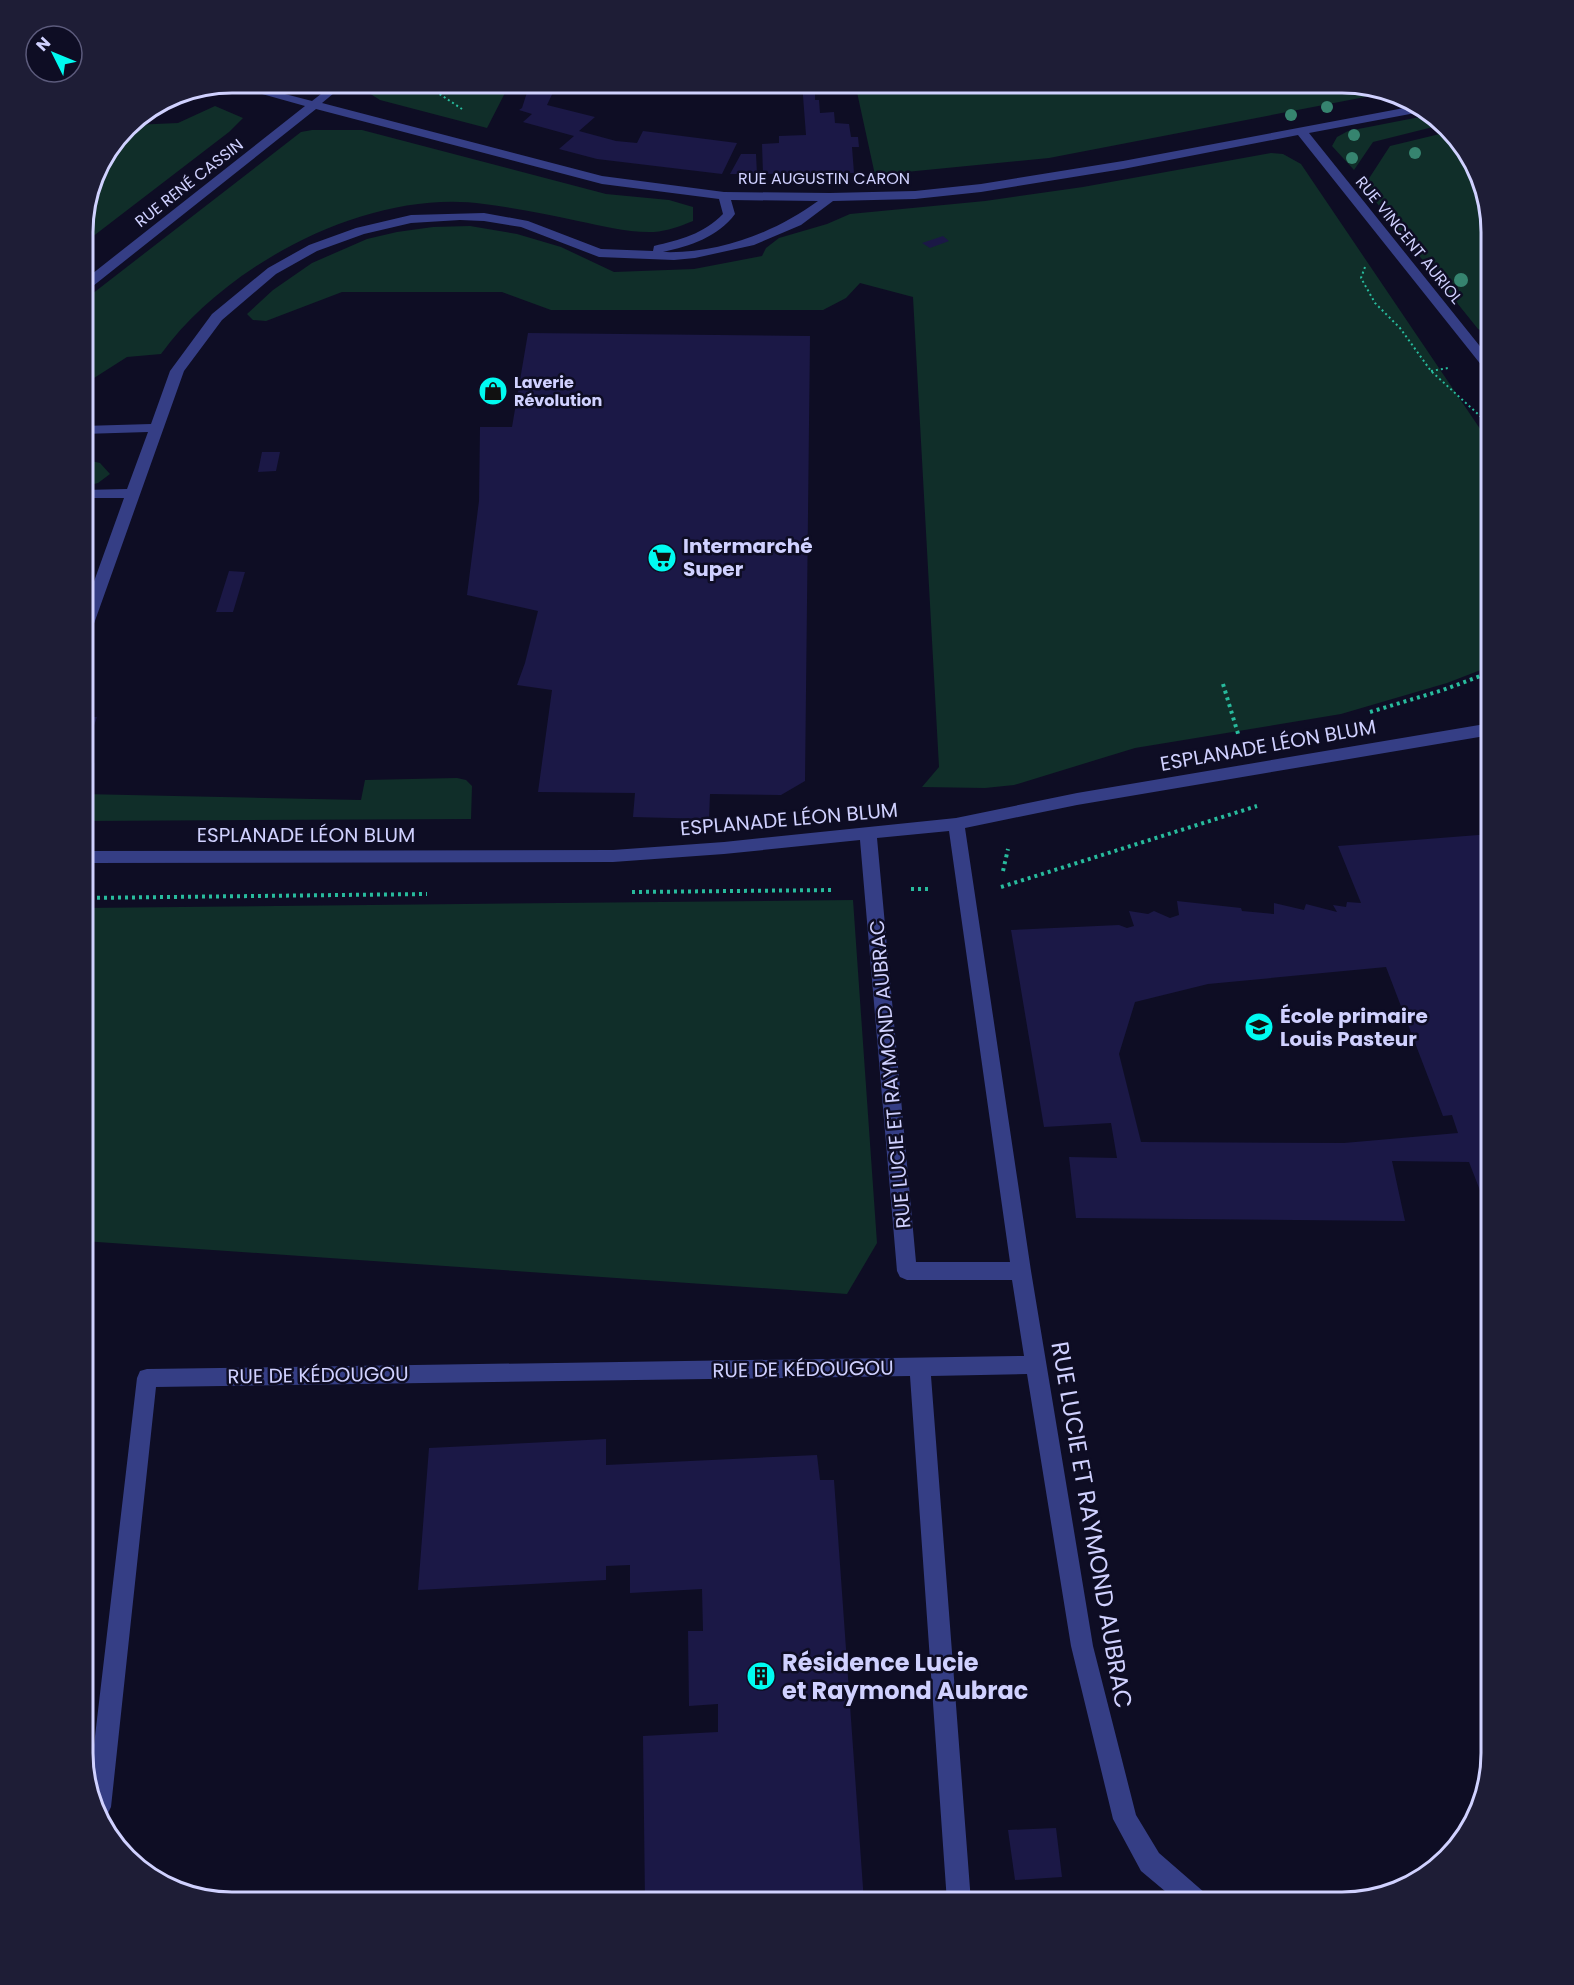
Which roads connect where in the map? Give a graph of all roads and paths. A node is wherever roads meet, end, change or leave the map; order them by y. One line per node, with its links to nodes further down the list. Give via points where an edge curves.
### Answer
1 (271, 93): 4 (street, RUE AUGUSTIN CARON)
2 (328, 93): 4 (street, RUE RENÉ CASSIN)
3 (440, 93): 6 (path)
4 (315, 104): 8 (street, RUE AUGUSTIN CARON, via 602,180); 12 (street, RUE RENÉ CASSIN)
5 (1409, 111): 7 (street, RUE AUGUSTIN CARON)
6 (466, 115)
7 (1302, 132): 9 (street, RUE AUGUSTIN CARON, via 1046,179 915,195); 13 (street, RUE VINCENT AURIOL)
8 (724, 196): 9 (street, RUE AUGUSTIN CARON); 10 (street, via 729,214 711,230 662,248)
9 (830, 197): 10 (street, via 797,222 750,242 674,256)
10 (612, 255): 15 (street, via 587,250 524,224 459,216 411,219 313,248 272,271 217,317 177,371)
11 (1366, 269): 14 (path, via 1361,278 1375,303 1400,328 1431,371)
12 (93, 279)
13 (1481, 356)
14 (1481, 417)
15 (156, 428): 16 (street); 17 (street)
16 (93, 430)
17 (131, 493): 18 (street); 19 (street)
18 (93, 494)
19 (93, 603)
20 (1481, 676): 22 (path)
21 (1223, 684): 25 (path)
22 (1366, 712)
23 (1481, 731): 27 (street, ESPLANADE LÉON BLUM, via 1100,795)
24 (1229, 740): 25 (path)
25 (1240, 740)
26 (1260, 806): 30 (path)
27 (956, 824): 28 (street, ESPLANADE LÉON BLUM); 31 (street, RUE LUCIE ET RAYMOND AUBRAC)
28 (868, 834): 29 (street, ESPLANADE LÉON BLUM, via 613,856); 31 (street, RUE LUCIE ET RAYMOND AUBRAC, via 907,1270)
29 (93, 857)
30 (999, 888)
31 (1021, 1271): 32 (street, RUE LUCIE ET RAYMOND AUBRAC)
32 (1037, 1365): 33 (street, RUE DE KÉDOUGOU); 36 (street, RUE LUCIE ET RAYMOND AUBRAC, via 1082,1646 1125,1819 1150,1862)
33 (920, 1367): 34 (street, RUE DE KÉDOUGOU, via 147,1377); 35 (street, RUE DE KÉDOUGOU)
34 (100, 1795)
35 (958, 1892)
36 (1184, 1892)

